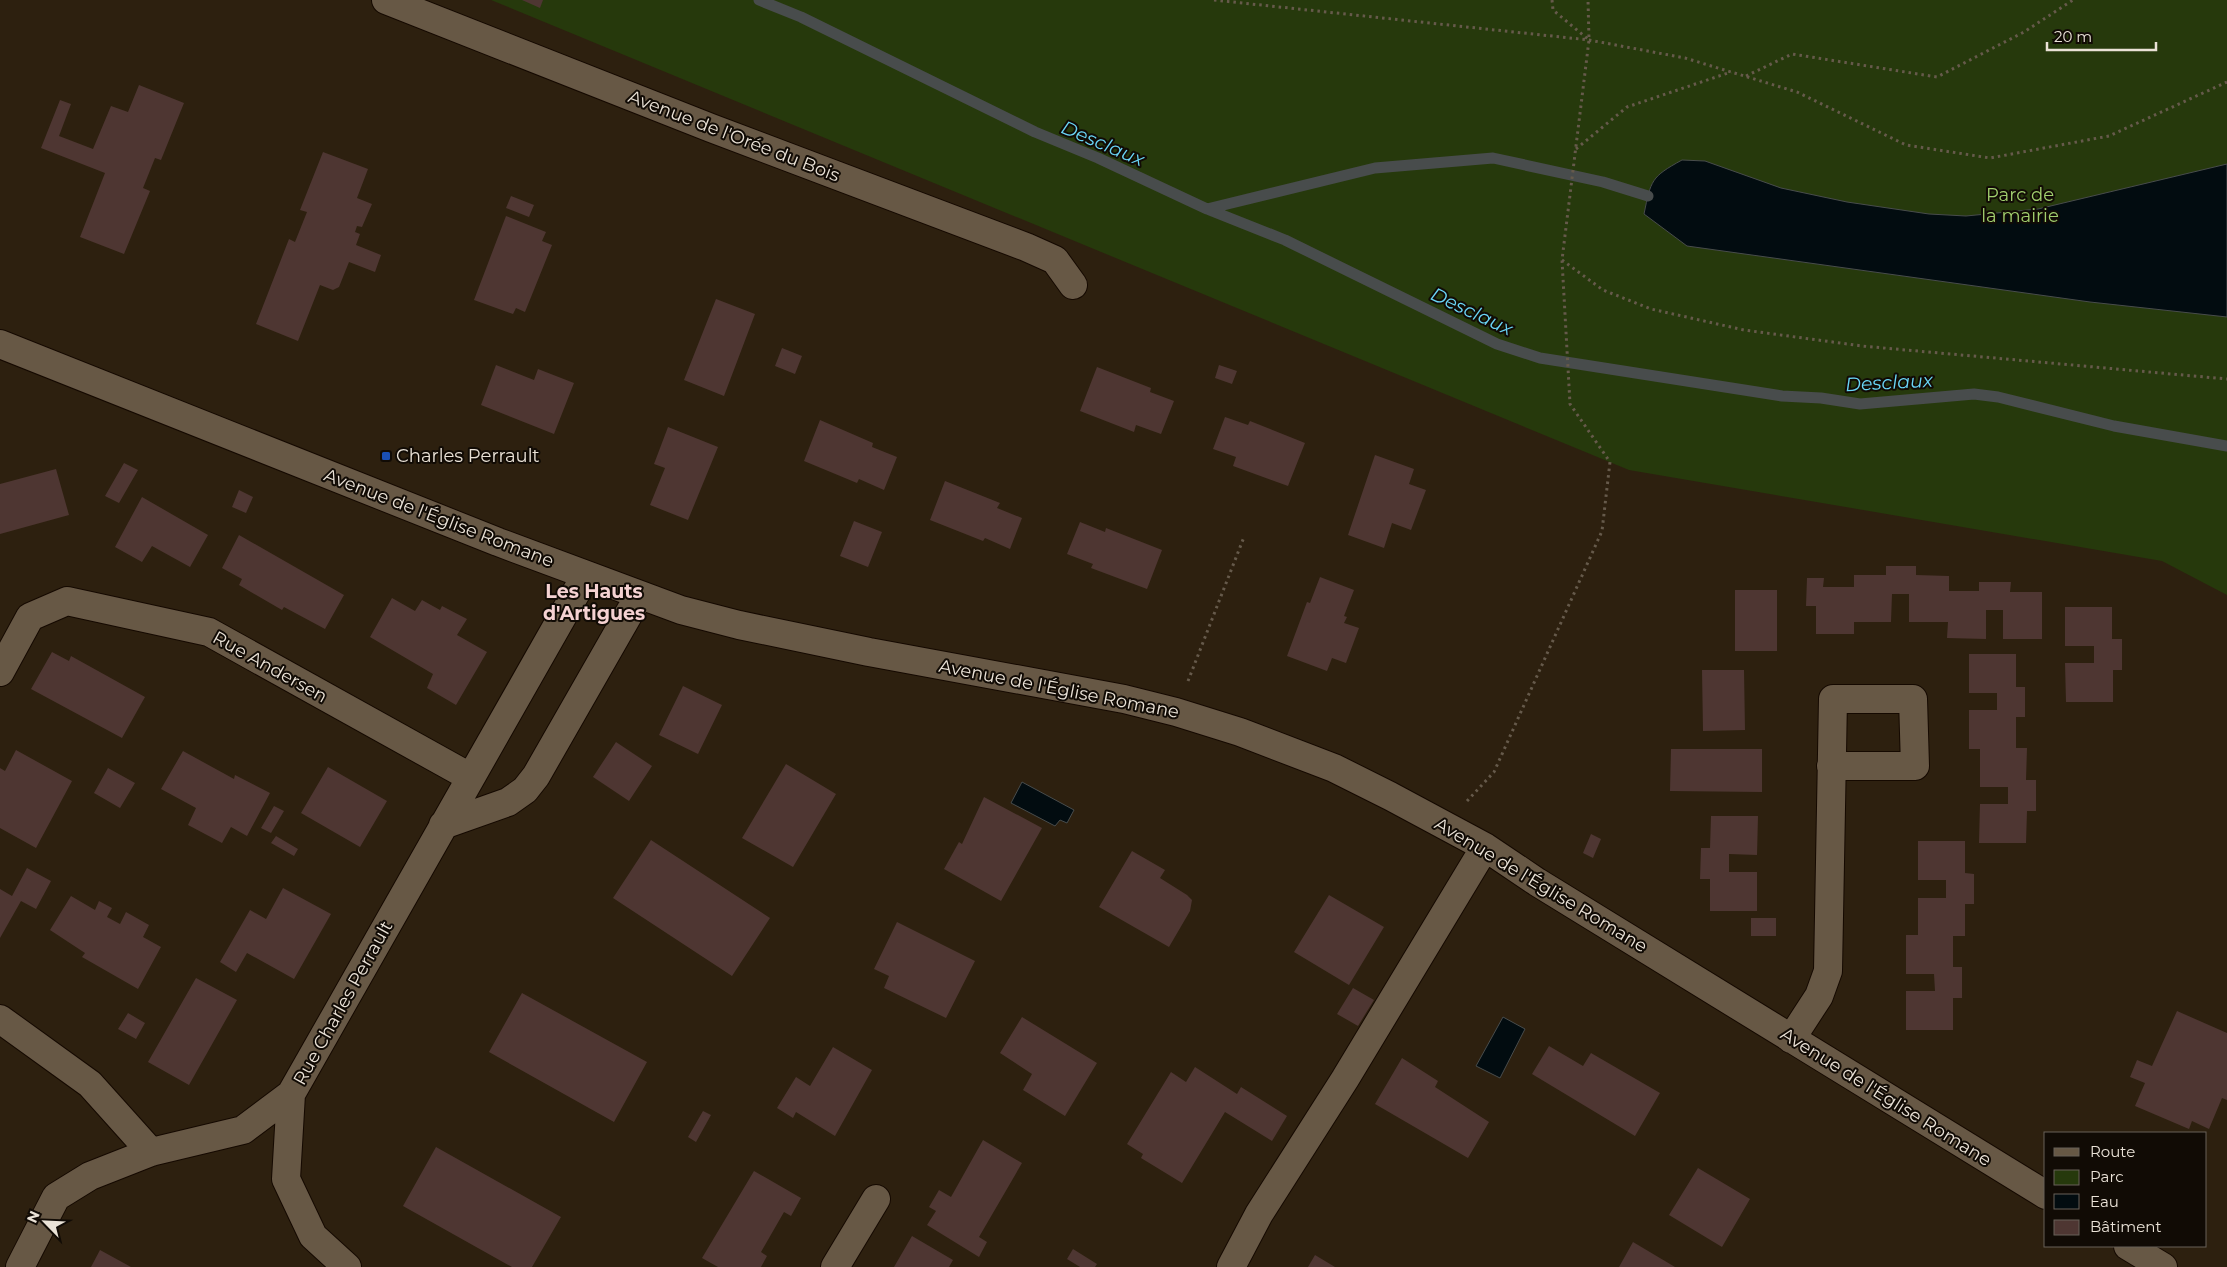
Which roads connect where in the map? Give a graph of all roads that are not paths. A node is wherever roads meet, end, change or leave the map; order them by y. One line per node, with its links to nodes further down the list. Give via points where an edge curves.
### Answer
1 (386, 0): 2 (street, Avenue de l'Orée du Bois, via 1026,247 1055,260)
2 (1073, 285)
3 (0, 344): 4 (street, Avenue de l'Église Romane)
4 (586, 575): 5 (street, Avenue de l'Église Romane); 8 (street, Rue Charles Perrault)
5 (639, 596): 9 (street, via 536,776 525,790); 11 (street, Avenue de l'Église Romane, via 739,625 1070,688 1176,712 1274,744 1334,768)
6 (0, 672): 8 (street, Rue Andersen, via 30,617 67,601 209,632)
7 (1831, 766): 13 (street, via 1828,971 1819,996)
8 (470, 777): 9 (street, via 475,786 486,793 498,798); 10 (street, Rue Charles Perrault)
9 (512, 798): 10 (street)
10 (442, 825): 14 (street, Rue Charles Perrault)
11 (1484, 847): 13 (street, Avenue de l'Église Romane); 22 (street, via 1345,1079 1259,1214)
12 (0, 1019): 15 (street, via 90,1084)
13 (1791, 1038): 16 (street, Avenue de l'Église Romane)
14 (291, 1094): 15 (street, Rue Charles Perrault, via 243,1130); 20 (street, via 286,1179 313,1236)
15 (151, 1152): 19 (street, Rue Charles Perrault, via 90,1176 56,1197)
16 (2044, 1194)
17 (876, 1199): 21 (street)
18 (2130, 1247): 23 (street)
19 (20, 1267)
20 (347, 1267)
21 (836, 1267)
22 (1231, 1267)
23 (2163, 1267)

